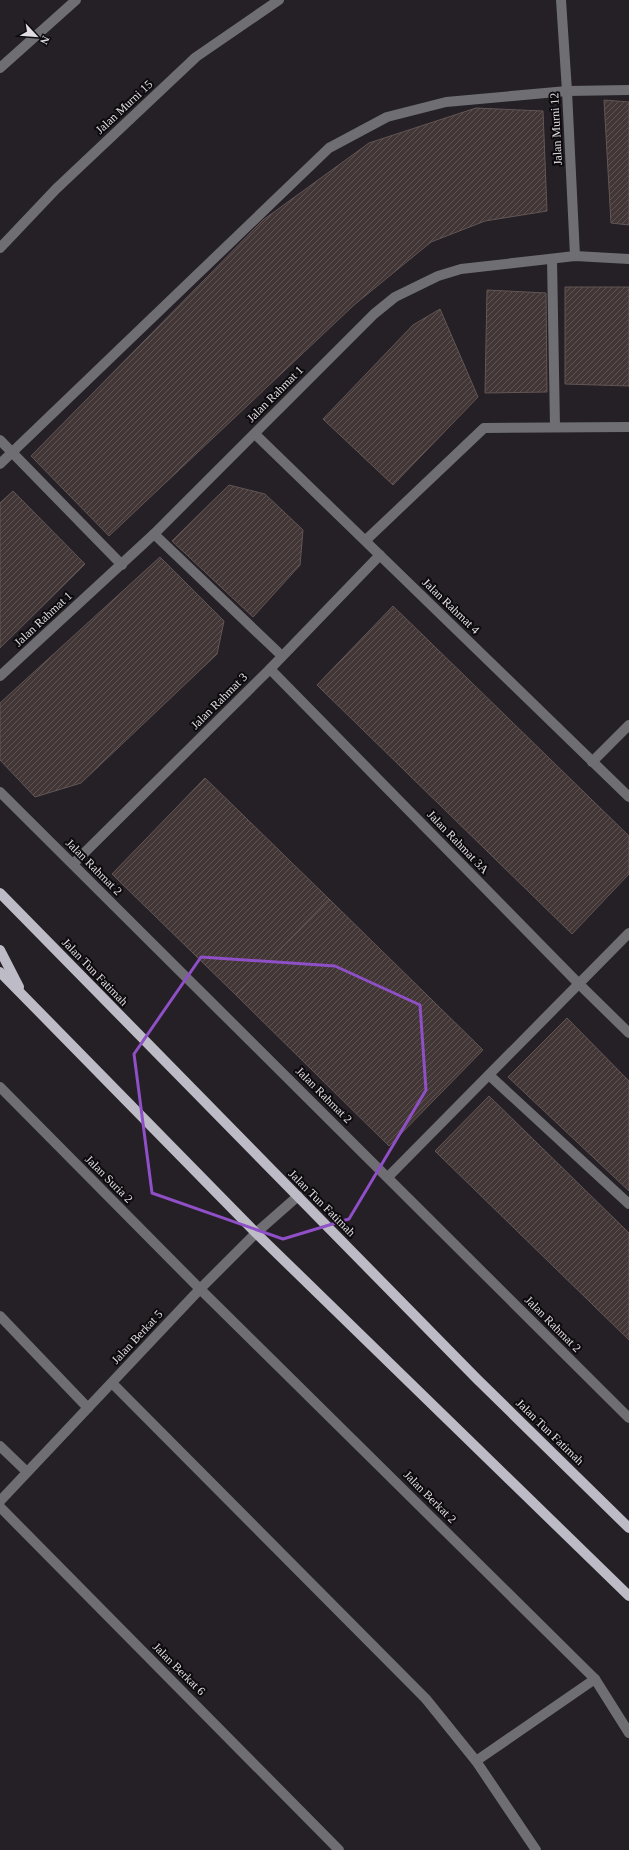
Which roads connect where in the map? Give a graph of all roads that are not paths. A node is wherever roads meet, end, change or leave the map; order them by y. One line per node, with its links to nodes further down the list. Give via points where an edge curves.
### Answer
1 (76, 0): 4 (street)
2 (279, 0): 7 (street, Jalan Murni 15, via 196,58 56,188)
3 (561, 0): 6 (street, Jalan Murni 12)
4 (0, 68)
5 (629, 90): 6 (street)
6 (567, 91): 8 (street, Jalan Murni 12); 15 (street, via 446,102 387,117 329,148)
7 (0, 248)
8 (575, 256): 9 (street, Jalan Rahmat 1); 10 (street, Jalan Rahmat 1)
9 (552, 258): 11 (street); 13 (street, Jalan Rahmat 1, via 461,269 438,276 395,297 374,314)
10 (629, 259)
11 (555, 427): 12 (street); 18 (street, via 484,428)
12 (629, 427)
13 (255, 434): 17 (street, Jalan Rahmat 1); 18 (street, Jalan Rahmat 4)
14 (0, 440): 15 (street)
15 (12, 453): 16 (street); 20 (street)
16 (0, 464)
17 (154, 534): 20 (street, Jalan Rahmat 1); 21 (street)
18 (366, 540): 19 (street, Jalan Rahmat 4)
19 (380, 555): 21 (street, Jalan Rahmat 3); 25 (street, Jalan Rahmat 4)
20 (122, 565): 23 (street, Jalan Rahmat 1)
21 (282, 656): 22 (street, Jalan Rahmat 3)
22 (270, 669): 28 (street, Jalan Rahmat 3); 33 (street, Jalan Rahmat 3A)
23 (0, 676)
24 (629, 725): 25 (street)
25 (592, 762): 27 (street, Jalan Rahmat 4)
26 (0, 792): 28 (street, Jalan Rahmat 2)
27 (629, 797)
28 (73, 864): 38 (street, Jalan Rahmat 2)
29 (0, 893): 39 (main road, Jalan Tun Fatimah)
30 (629, 933): 33 (street)
31 (0, 950): 34 (main road)
32 (0, 972): 34 (main road)
33 (579, 984): 35 (street, Jalan Rahmat 3A); 36 (street)
34 (24, 996): 41 (main road)
35 (629, 1033)
36 (489, 1075): 38 (street); 40 (street)
37 (0, 1087): 42 (street, Jalan Suria 2)
38 (388, 1177): 46 (street, Jalan Rahmat 2)
39 (298, 1196): 41 (street, Jalan Berkat 5); 51 (main road, Jalan Tun Fatimah, via 477,1379)
40 (629, 1204)
41 (256, 1233): 42 (street, Jalan Berkat 5); 52 (main road)
42 (200, 1289): 44 (street, Jalan Berkat 5); 53 (street, Jalan Berkat 2)
43 (0, 1316): 45 (street)
44 (112, 1383): 45 (street, Jalan Berkat 5); 55 (street, via 426,1699)
45 (88, 1408): 48 (street, Jalan Berkat 5)
46 (629, 1418)
47 (0, 1446): 48 (street)
48 (27, 1472): 49 (street, Jalan Berkat 5)
49 (0, 1501)
50 (0, 1507): 56 (street, Jalan Berkat 6)
51 (629, 1528)
52 (629, 1596)
53 (595, 1679): 54 (street, Jalan Berkat 2); 55 (street)
54 (629, 1733)
55 (476, 1761): 57 (street)
56 (339, 1850)
57 (536, 1850)

